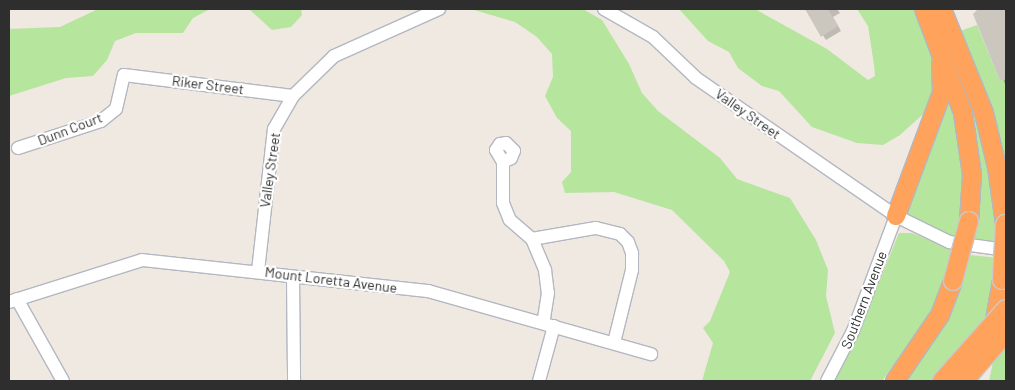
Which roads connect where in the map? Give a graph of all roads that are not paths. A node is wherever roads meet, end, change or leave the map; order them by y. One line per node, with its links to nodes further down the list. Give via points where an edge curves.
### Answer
1 (439, 9): 5 (street, Valley Street)
2 (604, 9): 11 (street, Valley Street, via 654,37 696,78)
3 (924, 9): 6 (highway)
4 (942, 9): 6 (highway)
5 (411, 15): 8 (street, Valley Street, via 334,56)
6 (947, 44): 11 (highway, via 942,92); 26 (highway, bridge, via 968,136 972,175 969,221 953,281 935,323); 29 (highway, bridge, via 978,96 989,132 1004,224 1002,280 991,340)
7 (124, 75): 8 (street, Riker Street); 9 (street, Dunn Court, via 116,109 101,120)
8 (293, 96): 14 (street, Valley Street, via 274,129)
9 (18, 148)
10 (503, 162): 12 (street, via 503,204 510,220)
11 (896, 216): 13 (street, Valley Street, via 949,242); 25 (street, Southern Avenue, via 853,331)
12 (532, 239): 18 (street, via 548,282); 20 (street, via 596,228 620,234 628,242 632,270)
13 (1006, 250)
14 (258, 271): 15 (street, Mount Loretta Avenue); 16 (street, Mount Loretta Avenue, via 142,260)
15 (293, 277): 18 (street, Mount Loretta Avenue, via 428,291); 23 (street)
16 (13, 300): 22 (street)
17 (1006, 309): 27 (highway, bridge)
18 (548, 324): 20 (street, Mount Loretta Avenue); 24 (street)
19 (1006, 333): 28 (highway, bridge)
20 (614, 343): 21 (street, Mount Loretta Avenue)
21 (651, 354)
22 (63, 381)
23 (294, 381)
24 (539, 381)
25 (827, 381)
26 (895, 381)
27 (942, 381)
28 (964, 381)
29 (976, 381)

